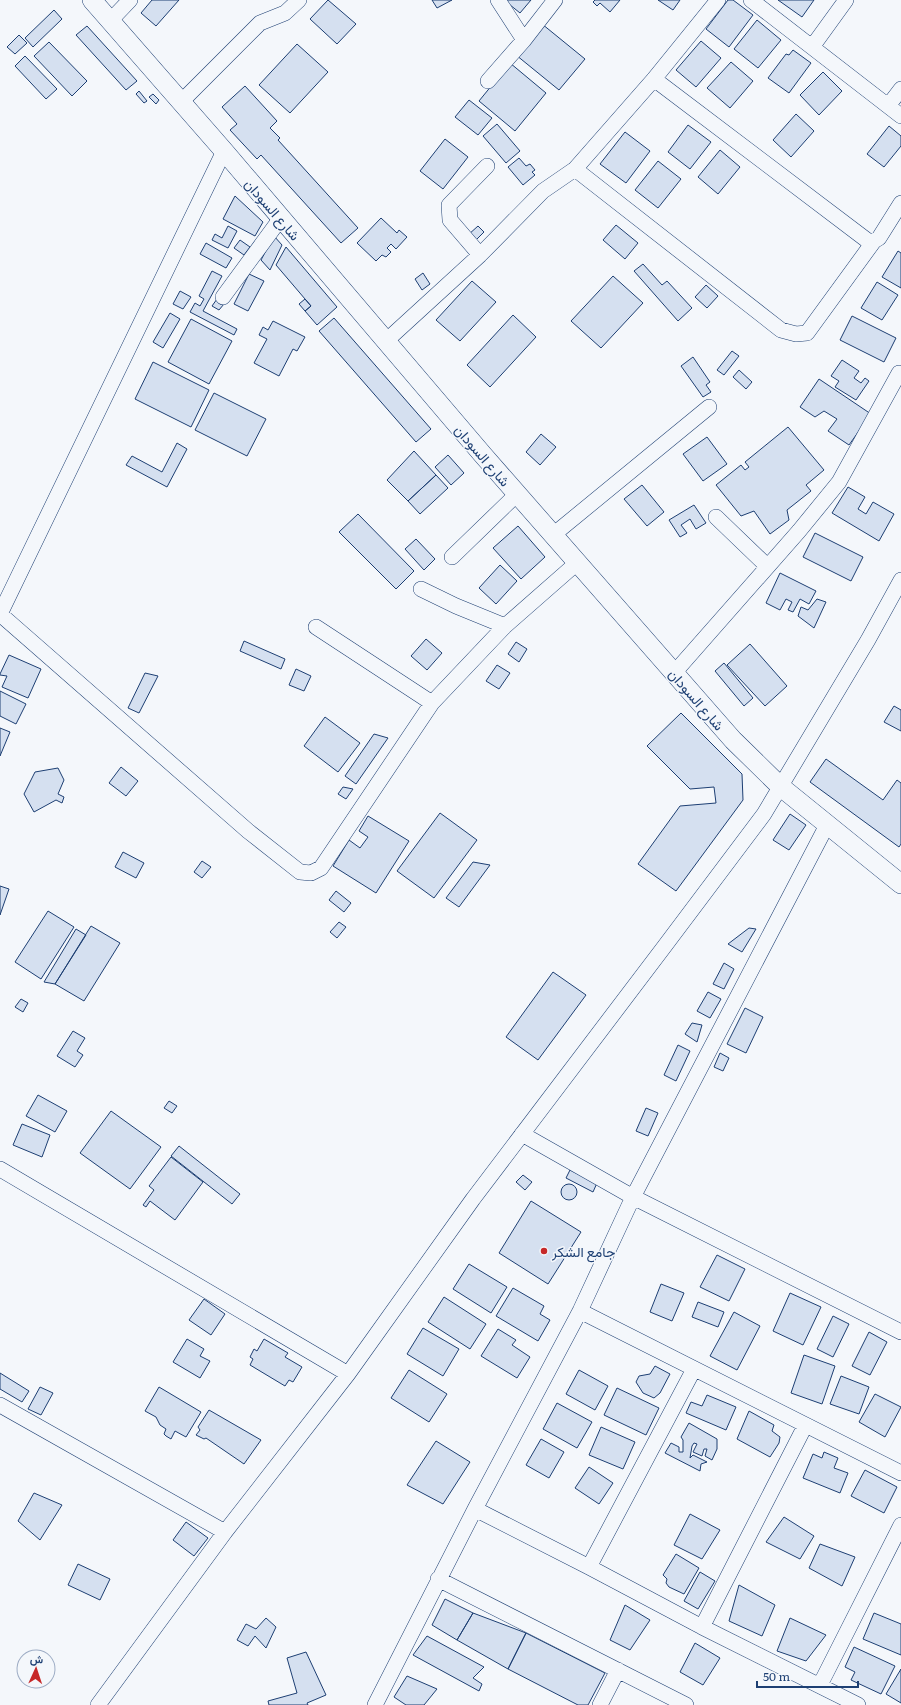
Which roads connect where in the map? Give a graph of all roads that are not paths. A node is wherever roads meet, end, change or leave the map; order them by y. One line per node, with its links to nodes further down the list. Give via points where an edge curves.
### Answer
1 (92, 0): 9 (main road, شارع السودان)
2 (130, 0): 9 (street)
3 (299, 0): 15 (street, via 285,13 260,23)
4 (498, 0): 10 (street)
5 (555, 0): 10 (street)
6 (718, 0): 12 (street)
7 (751, 0): 11 (street)
8 (846, 0): 11 (street)
9 (110, 21): 15 (main road, شارع السودان)
10 (524, 40): 13 (street)
11 (812, 47): 16 (street)
12 (654, 79): 20 (street); 23 (street, via 868,241)
13 (488, 81)
14 (901, 89): 16 (street)
15 (181, 102): 18 (main road, شارع السودان)
16 (888, 106): 17 (street)
17 (901, 116)
18 (224, 151): 22 (main road, شارع السودان); 40 (street, via 0,614 248,831 300,872 311,873 321,868)
19 (487, 166): 24 (street, via 449,205 448,212 450,220)
20 (575, 169): 23 (street, via 781,330 796,334 807,333); 24 (street, via 543,191)
21 (901, 203): 23 (street)
22 (281, 218): 25 (street); 26 (main road, شارع السودان)
23 (874, 241)
24 (480, 255): 26 (street)
25 (223, 296)
26 (386, 341): 29 (main road, شارع السودان)
27 (899, 373): 34 (street, via 839,482)
28 (709, 407): 31 (street)
29 (517, 494): 31 (main road, شارع السودان); 32 (street)
30 (716, 517): 34 (street)
31 (553, 535): 33 (main road, شارع السودان)
32 (452, 557)
33 (578, 562): 37 (street); 39 (main road, شارع السودان)
34 (768, 566): 39 (street)
35 (901, 580): 41 (street)
36 (421, 589): 37 (street)
37 (505, 626): 40 (street)
38 (316, 627): 40 (street)
39 (674, 673): 41 (main road, شارع السودان, via 733,740)
40 (432, 703)
41 (781, 787): 42 (main road, شارع السودان); 44 (street, via 764,814)
42 (827, 825): 43 (main road, شارع السودان); 46 (street)
43 (901, 884)
44 (522, 1134): 46 (street); 50 (street)
45 (0, 1169): 50 (street)
46 (634, 1197): 47 (street); 48 (street)
47 (580, 1311): 49 (street); 54 (street)
48 (901, 1332)
49 (694, 1369): 52 (street); 57 (street)
50 (348, 1374): 56 (street)
51 (0, 1405): 56 (street)
52 (805, 1426): 53 (street); 59 (street)
53 (901, 1473)
54 (475, 1509): 57 (street); 58 (street)
55 (901, 1525): 61 (street)
56 (225, 1532): 62 (street)
57 (589, 1567): 59 (street)
58 (438, 1579): 60 (street); 63 (street)
59 (702, 1628): 61 (street)
60 (618, 1670): 64 (street); 65 (street)
61 (820, 1686): 66 (street)
62 (98, 1705)
63 (375, 1705)
64 (600, 1705)
65 (686, 1705)
66 (858, 1705)

